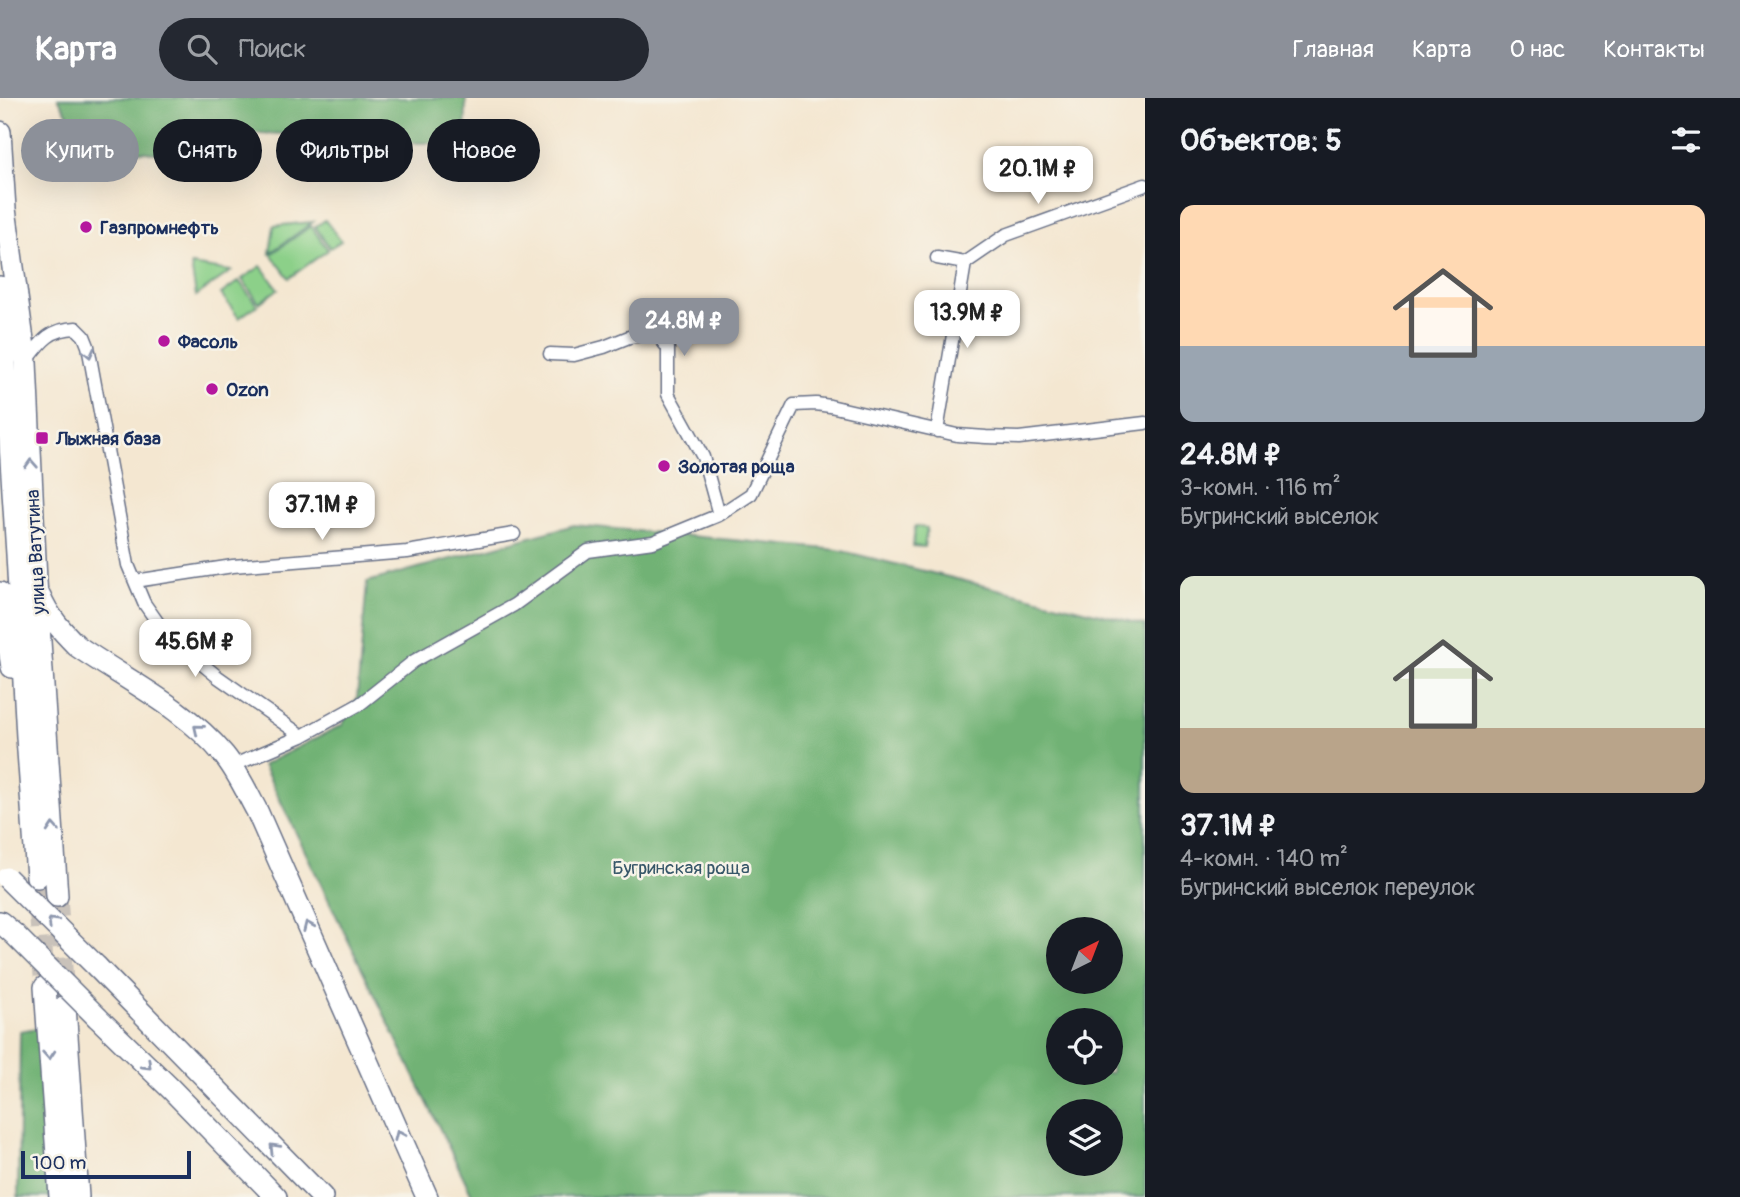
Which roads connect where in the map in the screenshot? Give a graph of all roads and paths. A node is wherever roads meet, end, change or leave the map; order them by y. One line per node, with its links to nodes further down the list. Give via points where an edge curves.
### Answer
1 (0, 132): 3 (main road, улица Ватутина)
2 (1145, 184): 5 (street, via 1006,235)
3 (5, 209): 6 (main road, улица Ватутина); 9 (main road, улица Ватутина)
4 (937, 258): 5 (street)
5 (965, 263): 11 (street)
6 (0, 274)
7 (0, 287): 18 (main road, улица Ватутина)
8 (550, 354): 12 (street, via 575,355 656,333 668,348 668,394 703,457)
9 (26, 362): 14 (main road, улица Ватутина, one-way to 9); 15 (street, one-way to 15, via 39,344 59,330 76,328 84,336 128,565)
10 (1145, 423): 11 (street, via 1019,438)
11 (937, 431): 12 (street, via 830,406 794,405 751,494)
12 (719, 515): 17 (street, via 653,542 588,551 514,605 414,661 360,704)
13 (514, 534): 15 (street, via 407,552 233,566)
14 (36, 581): 19 (main road, one-way to 14, via 207,736 182,716 62,632 41,600); 22 (main road, улица Ватутина, one-way to 14)
15 (135, 581): 17 (street, via 158,623 185,650)
16 (0, 593): 18 (main road)
17 (302, 736): 19 (street)
18 (27, 737): 21 (main road, улица Ватутина)
19 (232, 766): 30 (main road, one-way to 19, via 257,811)
20 (4, 874): 29 (main road, one-way to 20, bridge)
21 (37, 877)
22 (57, 896)
23 (7, 928): 28 (main road, one-way to 28, bridge)
24 (45, 987): 26 (main road, one-way to 26)
25 (65, 1006): 27 (main road)
26 (60, 1197)
27 (78, 1197)
28 (276, 1197)
29 (322, 1197)
30 (427, 1197)

